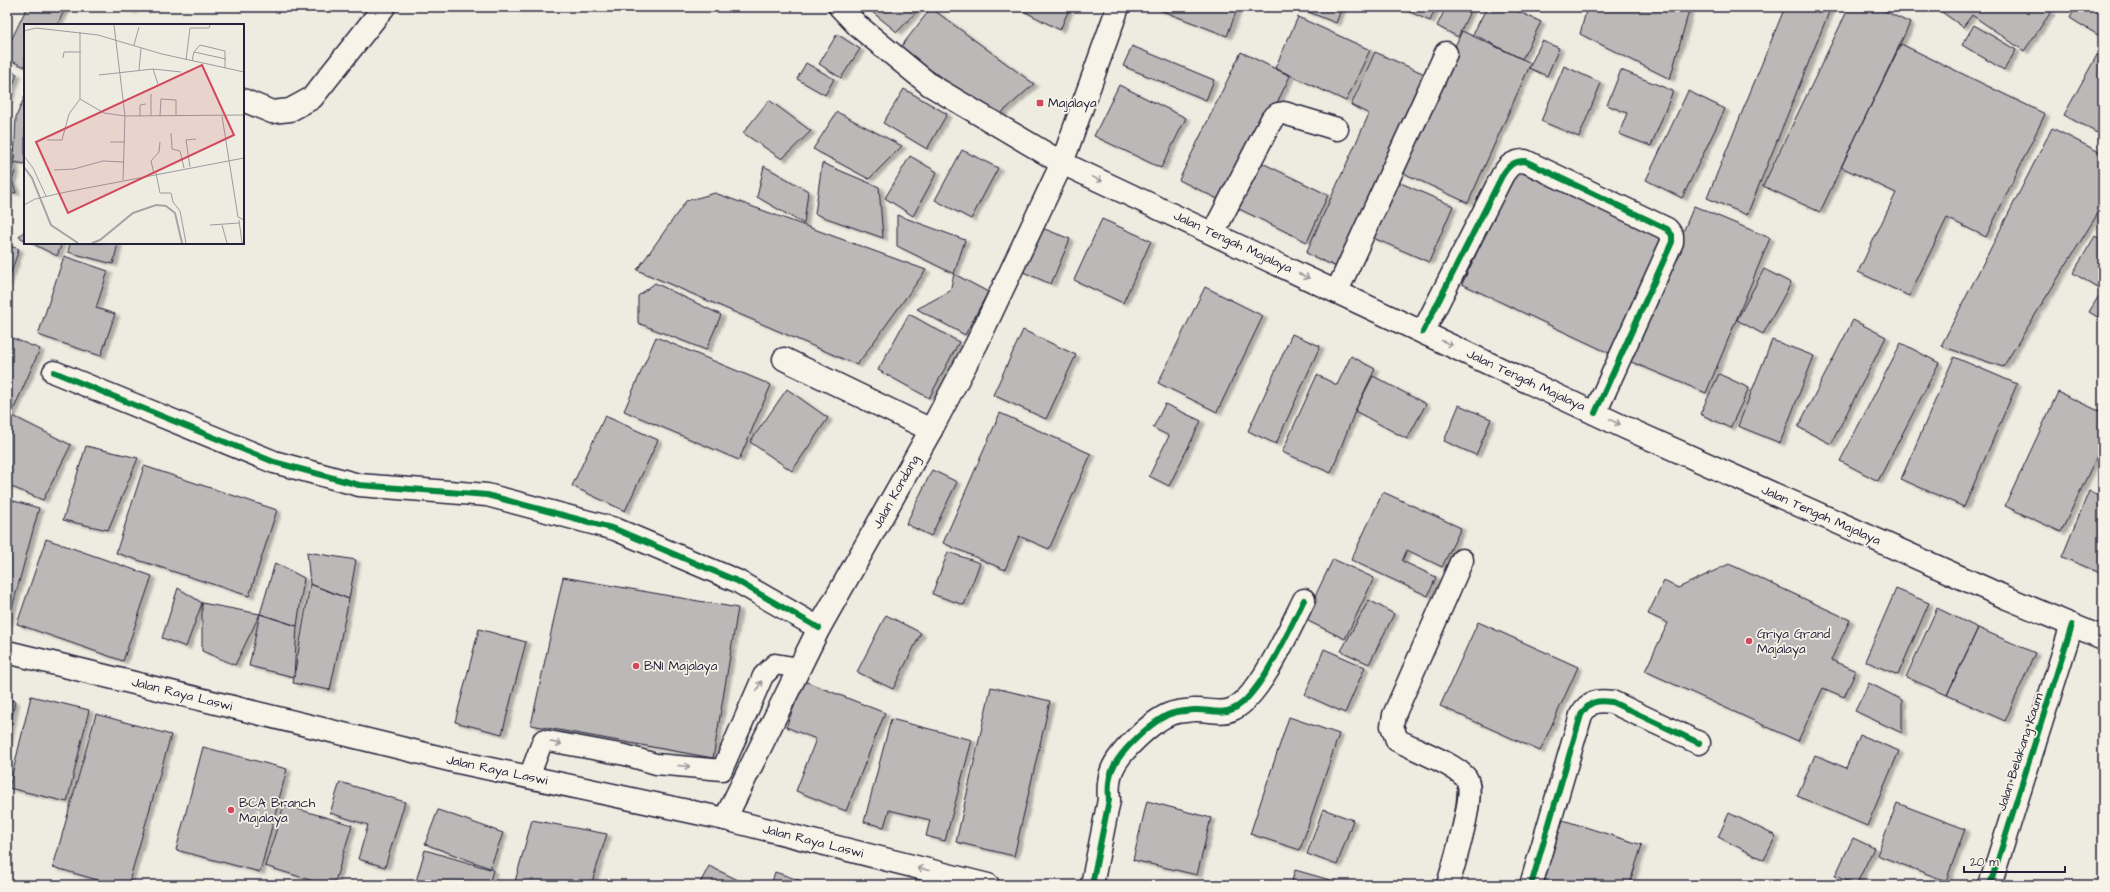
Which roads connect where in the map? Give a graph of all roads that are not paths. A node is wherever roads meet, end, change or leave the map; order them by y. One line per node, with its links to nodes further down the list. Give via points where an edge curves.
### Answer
1 (384, 7): 5 (street, via 312,98 290,110 272,112)
2 (840, 7): 7 (street, Jalan Tengah Majalaya, via 858,26 930,85)
3 (1118, 7): 7 (street, Jalan Kondang)
4 (1446, 53): 9 (street)
5 (244, 100)
6 (1337, 129): 8 (street, via 1284,113 1272,119)
7 (1062, 163): 8 (street, Jalan Tengah Majalaya, one-way to 8); 14 (street, Jalan Kondang, via 977,343)
8 (1213, 233): 9 (street, Jalan Tengah Majalaya, one-way to 9)
9 (1337, 291): 10 (street, Jalan Tengah Majalaya)
10 (1423, 332): 13 (street, Jalan Tengah Majalaya, one-way to 13); 13 (street, via 1507,167 1512,163 1525,161 1667,229 1672,234 1672,242)
11 (784, 359): 14 (street)
12 (54, 372): 18 (street, via 274,462 359,485 487,495 615,529 736,581)
13 (1595, 413): 17 (street, Jalan Tengah Majalaya, one-way to 17)
14 (931, 430): 18 (street, Jalan Kondang)
15 (1462, 560): 27 (street, via 1394,716 1392,726 1397,740 1459,770 1467,779 1469,802)
16 (1304, 600): 26 (street, via 1277,657 1246,699 1233,709 1170,714 1153,724 1120,755 1112,770 1108,786 1109,800)
17 (2072, 625): 19 (street, Jalan Tengah Majalaya); 29 (street, Jalan Belakang Kaum)
18 (819, 628): 21 (street, Jalan Kondang)
19 (2103, 638)
20 (7, 652): 23 (street, Jalan Raya Laswi)
21 (799, 668): 23 (lane, one-way to 21, via 542,740 625,755 656,764 722,770 763,676 775,664); 24 (street, Jalan Kondang)
22 (1699, 743): 28 (street, via 1612,702 1598,700 1589,703 1581,715)
23 (529, 777): 24 (street, Jalan Raya Laswi)
24 (725, 818): 25 (street, Jalan Raya Laswi, one-way to 24)
25 (988, 885)
26 (1092, 885)
27 (1448, 885)
28 (1531, 885)
29 (1990, 885)

